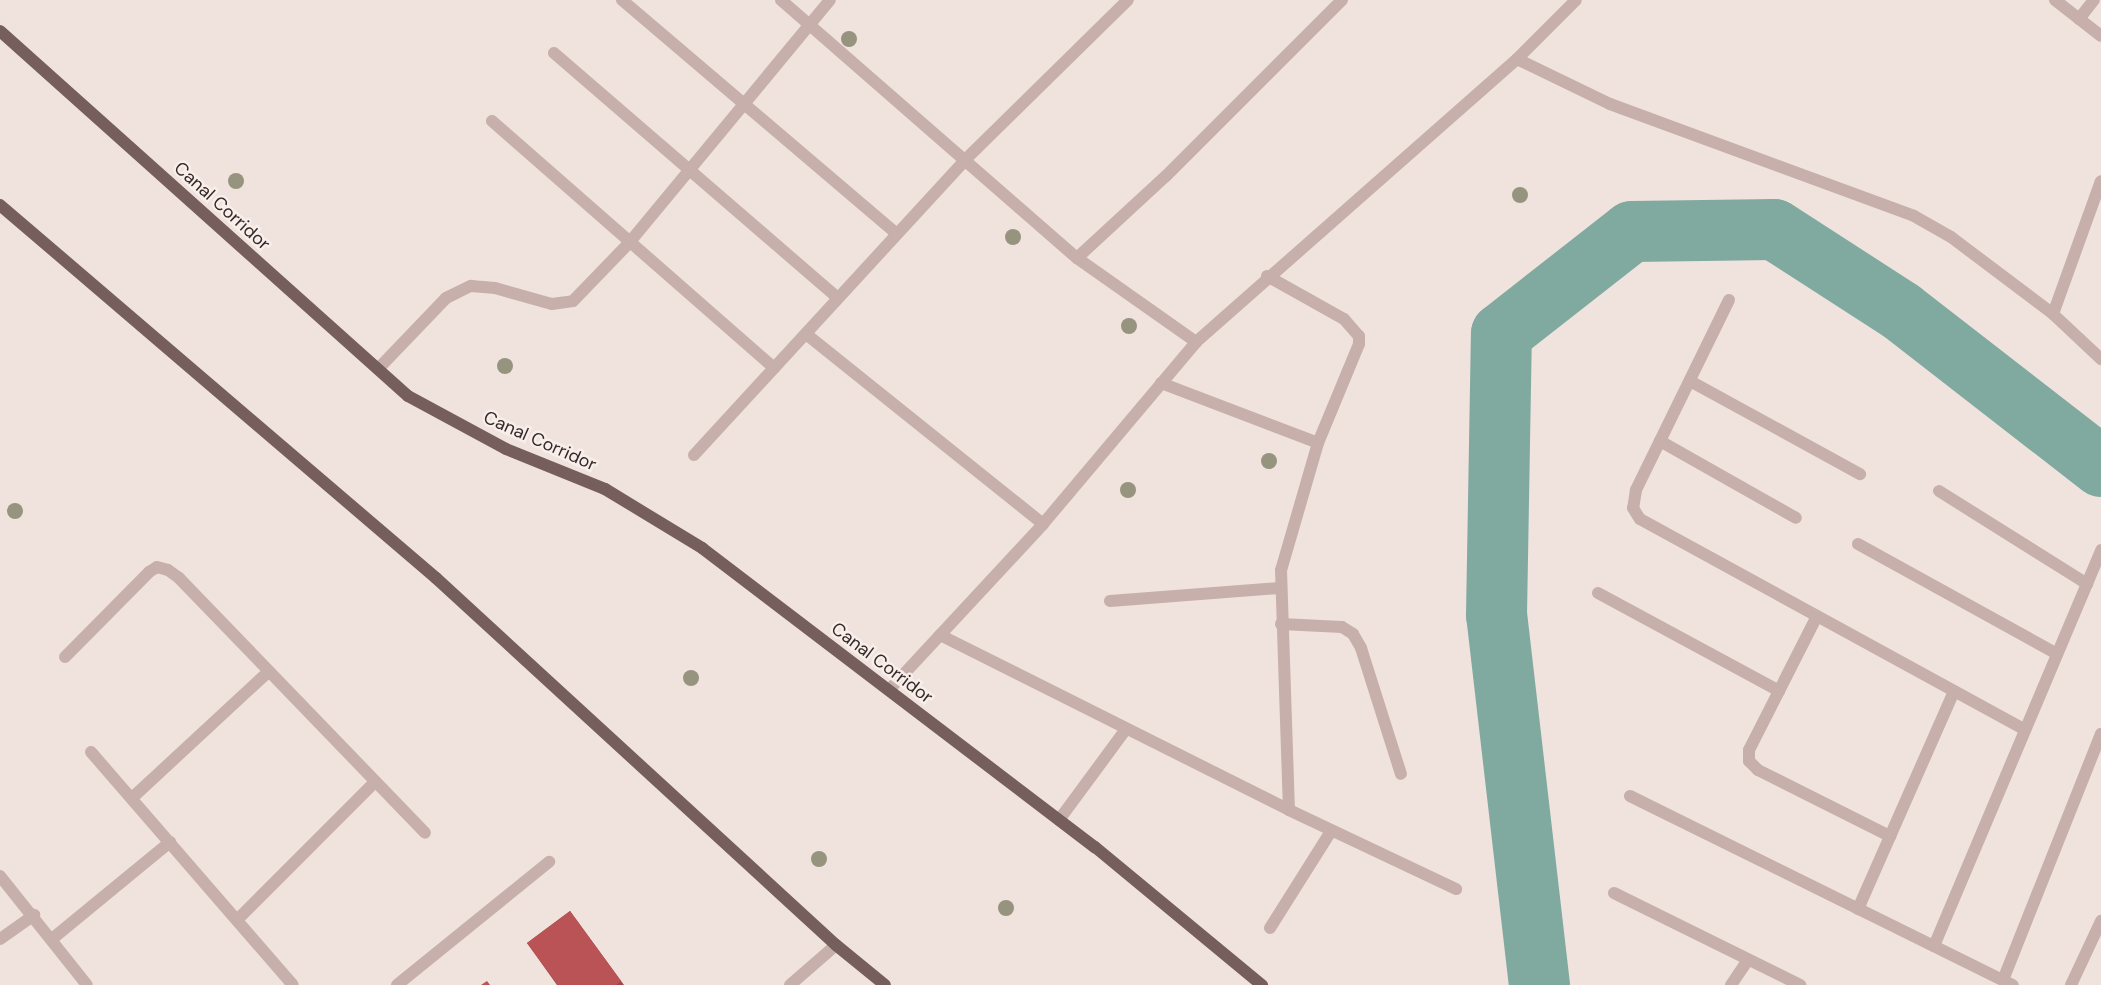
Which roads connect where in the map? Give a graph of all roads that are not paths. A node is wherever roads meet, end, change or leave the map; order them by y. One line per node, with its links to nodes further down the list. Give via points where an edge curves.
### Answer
1 (622, 0): 15 (street)
2 (780, 0): 10 (street)
3 (830, 0): 10 (street)
4 (1128, 0): 17 (street)
5 (1342, 0): 23 (street, via 1166,176)
6 (1576, 0): 14 (street)
7 (2055, 0): 9 (street)
8 (2094, 0): 9 (street)
9 (2079, 19): 12 (street)
10 (807, 25): 15 (street); 17 (street)
11 (0, 31): 32 (main road, Canal Corridor)
12 (2101, 36)
13 (554, 53): 18 (street)
14 (1517, 59): 24 (street); 27 (street, via 1610,104 1914,216 1951,237)
15 (745, 101): 18 (street); 21 (street)
16 (492, 121): 22 (street)
17 (966, 159): 21 (street); 23 (street)
18 (688, 170): 22 (street); 25 (street)
19 (2101, 181): 27 (street)
20 (0, 204): 82 (main road, via 436,578)
21 (897, 234): 25 (street)
22 (629, 243): 31 (street); 32 (street, via 572,301 552,304 496,288 471,286 446,298)
23 (1077, 258): 29 (street)
24 (1267, 276): 29 (street); 36 (street, via 1344,319 1359,336 1359,344)
25 (838, 298): 28 (street)
26 (1729, 300): 33 (street)
27 (2053, 314): 30 (street)
28 (806, 334): 31 (street); 41 (street)
29 (1196, 342): 34 (street)
30 (2101, 359)
31 (774, 368): 37 (street)
32 (378, 370): 54 (main road, Canal Corridor, via 408,396 506,449 605,489 702,548)
33 (1690, 380): 35 (street); 38 (street)
34 (1161, 382): 36 (street); 41 (street)
35 (1660, 441): 40 (street); 48 (street, via 1636,490 1633,508 1640,519)
36 (1318, 442): 45 (street, via 1281,570)
37 (694, 455)
38 (1860, 474)
39 (1939, 491): 44 (street)
40 (1796, 518)
41 (1043, 524): 50 (street)
42 (1858, 544): 51 (street)
43 (2101, 550): 44 (street)
44 (2087, 584): 51 (street)
45 (1280, 588): 47 (street); 49 (street)
46 (1598, 592): 55 (street)
47 (1110, 601)
48 (1817, 616): 55 (street); 56 (street)
49 (1281, 624): 61 (street, via 1342,627 1353,634 1361,648); 65 (street)
50 (940, 635): 54 (street); 57 (street)
51 (2057, 654): 58 (street)
52 (64, 657): 53 (street, via 157,567 179,578)
53 (268, 672): 62 (street); 64 (street)
54 (889, 690): 66 (main road, Canal Corridor)
55 (1779, 691): 69 (street, via 1749,750 1749,761 1758,770)
56 (1954, 691): 58 (street); 69 (street)
57 (1126, 729): 65 (street); 66 (street)
58 (2025, 730): 83 (street)
59 (2101, 734): 85 (street)
60 (91, 752): 64 (street)
61 (1401, 774)
62 (375, 782): 68 (street); 77 (street)
63 (1630, 796): 75 (street)
64 (132, 798): 70 (street)
65 (1289, 810): 67 (street)
66 (1059, 820): 91 (main road, Canal Corridor)
67 (1331, 830): 73 (street); 79 (street)
68 (425, 833)
69 (1890, 836): 75 (street)
70 (170, 842): 77 (street); 81 (street)
71 (549, 862): 88 (street)
72 (0, 876): 76 (street)
73 (1456, 889)
74 (1614, 892): 84 (street)
75 (1858, 909): 83 (street)
76 (34, 915): 80 (street); 81 (street)
77 (237, 920): 87 (street)
78 (2101, 921): 94 (street)
79 (1270, 928)
80 (0, 939)
81 (52, 939): 86 (street)
82 (836, 945): 89 (street); 90 (main road)
83 (1934, 946): 85 (street)
84 (1748, 960): 92 (street); 93 (street)
85 (2008, 982)
86 (87, 985)
87 (293, 985)
88 (397, 985)
89 (790, 985)
90 (885, 985)
91 (1262, 985)
92 (1731, 985)
93 (1800, 985)
94 (2071, 985)

